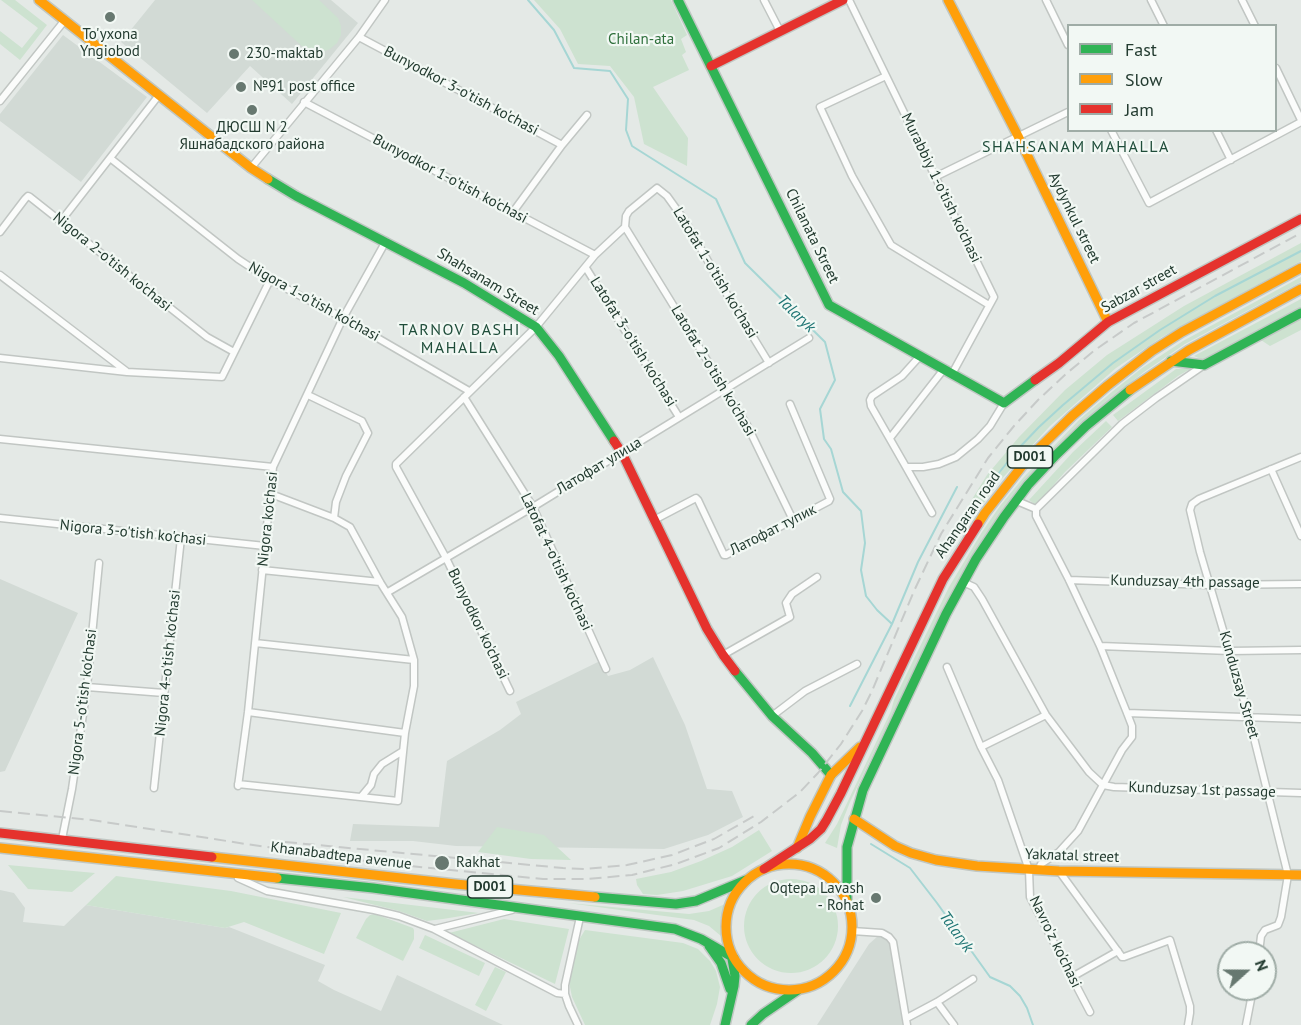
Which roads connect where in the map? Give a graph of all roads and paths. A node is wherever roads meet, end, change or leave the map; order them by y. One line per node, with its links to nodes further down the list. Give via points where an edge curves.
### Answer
1 (39, 0): 11 (main road, Shahsanam Street)
2 (385, 0): 15 (street)
3 (678, 0): 17 (main road, Chilanata Street)
4 (764, 0): 14 (street)
5 (843, 0): 14 (main road)
6 (849, 0): 19 (street, Murabbiy 1-o'tish ko'chasi)
7 (948, 0): 28 (main road, Aydynkul street)
8 (1046, 0): 16 (street)
9 (1151, 0): 12 (street)
10 (1242, 0): 13 (street)
11 (65, 20): 20 (main road, Shahsanam Street); 21 (street)
12 (1163, 24)
13 (1254, 24)
14 (780, 31): 17 (main road)
15 (359, 37): 22 (street); 29 (street, Bunyodkor 3-o'tish ko'chasi)
16 (1067, 43)
17 (711, 66): 53 (main road, Chilanata Street, via 829,305)
18 (1277, 72): 25 (street)
19 (886, 76): 33 (street, Murabbiy 1-o'tish ko'chasi); 46 (street, via 820,107 852,176 891,245)
20 (159, 95): 30 (street); 32 (main road, Shahsanam Street)
21 (0, 101)
22 (304, 102): 32 (street); 34 (street, Bunyodkor 1-o'tish ko'chasi)
23 (1067, 112): 28 (street)
24 (587, 115): 29 (street)
25 (1301, 121): 31 (street)
26 (1112, 132): 31 (street, via 1148,203)
27 (1217, 132): 31 (street)
28 (1018, 136): 33 (street); 49 (main road, Aydynkul street)
29 (562, 145): 34 (street)
30 (110, 158): 36 (street); 44 (street, Nigora 1-o'tish ko'chasi)
31 (1231, 160)
32 (251, 168): 39 (main road, Shahsanam Street, via 296,196)
33 (935, 177): 46 (street, Murabbiy 1-o'tish ko'chasi, via 993,294)
34 (513, 212): 40 (street, Bunyodkor 1-o'tish ko'chasi)
35 (1301, 219): 49 (main road, Sabzar street)
36 (61, 220): 38 (street, Nigora 2-o'tish ko'chasi, via 28,196); 52 (street, Nigora 2-o'tish ko'chasi, via 207,338)
37 (625, 227): 40 (street); 56 (street, Latofat 1-o'tish ko'chasi, via 629,211 657,188 667,196); 60 (street, Latofat 2-o'tish ko'chasi)
38 (0, 232)
39 (386, 241): 48 (street, Nigora ko'chasi); 50 (main road, Shahsanam Street)
40 (596, 255): 41 (street)
41 (586, 268): 50 (street); 66 (street, Latofat 3-o'tish ko'chasi)
42 (1301, 268): 115 (main road, Ahangaran road / D001, via 1152,351 1072,416 1026,461 985,513 943,579)
43 (0, 275): 59 (street)
44 (270, 280): 48 (street, Nigora 1-o'tish ko'chasi); 52 (street)
45 (1301, 289): 55 (main road, Ahangaran road / D001)
46 (989, 306): 58 (street)
47 (1301, 313): 57 (main road)
48 (344, 318): 61 (street, Nigora 1-o'tish ko'chasi); 62 (street, Nigora ko'chasi)
49 (1108, 322): 64 (main road, Sabzar street)
50 (536, 327): 61 (street); 69 (main road, Shahsanam Street, via 565,364)
51 (810, 338): 56 (street, Латофат улица)
52 (234, 352): 59 (street, via 222,377)
53 (920, 356): 58 (main road, Chilanata Street); 67 (street, via 902,376 870,400)
54 (0, 358): 59 (street)
55 (1171, 361): 57 (main road); 75 (main road, Ahangaran road / D001, via 1086,426)
56 (769, 363): 60 (street, Латофат улица)
57 (1204, 365): 77 (street, via 1122,424)
58 (948, 371): 64 (main road, Chilanata Street); 67 (street)
59 (127, 372)
60 (726, 390): 66 (street, Латофат улица); 82 (street, Latofat 2-o'tish ko'chasi)
61 (469, 391): 63 (street)
62 (308, 394): 71 (street, Nigora ko'chasi); 80 (street, via 362,421 368,433 346,476)
63 (464, 397): 76 (street, Latofat 4-o'tish ko'chasi); 86 (street, Bunyodkor ko'chasi, via 395,465)
64 (1004, 403): 72 (street, via 990,426 956,457 939,464)
65 (790, 405): 82 (street, Латофат тупик, via 830,499)
66 (679, 417): 69 (street, Латофат улица)
67 (890, 438): 72 (street)
68 (0, 439): 71 (street)
69 (622, 453): 76 (street, Латофат улица); 81 (main road, Shahsanam Street)
70 (1301, 457): 73 (street)
71 (273, 467): 74 (street, Nigora ko'chasi)
72 (906, 467): 78 (street)
73 (1271, 469): 83 (street); 94 (street, Kunduzsay Street, via 1194,501 1190,510)
74 (271, 494): 80 (street); 85 (street, Nigora ko'chasi)
75 (1016, 501): 77 (street); 92 (main road, Ahangaran road / D001)
76 (533, 507): 86 (street, Латофат улица); 104 (street, Latofat 4-o'tish ko'chasi)
77 (1036, 509): 90 (street)
78 (932, 513)
79 (0, 518): 84 (street, Nigora 3-o'tish ko'chasi)
80 (334, 518): 91 (street, via 350,527)
81 (654, 520): 82 (street, Латофат тупик, via 696,498 724,555); 100 (main road, Shahsanam Street)
82 (793, 520)
83 (1301, 536)
84 (182, 538): 85 (street, Nigora 3-o'tish ko'chasi); 107 (street, Nigora 4-o'tish ko'chasi)
85 (265, 546): 88 (street, Nigora ko'chasi)
86 (446, 558): 95 (street, Латофат улица); 106 (street, Bunyodkor ko'chasi)
87 (99, 563): 105 (street, Nigora 5-o'tish ko'chasi)
88 (262, 570): 91 (street); 96 (street, Nigora ko'chasi)
89 (817, 577): 100 (street, via 792,594 786,603 790,617)
90 (1069, 580): 94 (street, Kunduzsay 4th passage); 97 (street)
91 (380, 582): 95 (street)
92 (963, 582): 110 (street, via 974,587 982,599); 124 (main road, Ahangaran road / D001, via 870,772)
93 (1301, 584): 94 (street, Kunduzsay 4th passage)
94 (1209, 585): 99 (street, Kunduzsay Street)
95 (388, 592): 101 (street, via 402,617)
96 (255, 643): 101 (street); 108 (street, Nigora ko'chasi)
97 (1100, 646): 99 (street); 109 (street)
98 (1301, 650): 99 (street)
99 (1230, 651): 112 (street, Kunduzsay Street)
100 (723, 655): 111 (main road, Shahsanam Street)
101 (414, 660): 114 (street, via 414,686)
102 (857, 664): 111 (street, via 805,691)
103 (947, 667): 116 (street, Navro'z ko'chasi)
104 (606, 669)
105 (87, 687): 107 (street); 126 (street, Nigora 5-o'tish ko'chasi)
106 (510, 691)
107 (164, 693): 120 (street, Nigora 4-o'tish ko'chasi)
108 (248, 712): 114 (street); 123 (street, Nigora ko'chasi, via 238,785)
109 (1127, 713): 112 (street); 119 (street, via 1132,737)
110 (1046, 715): 116 (street); 119 (street)
111 (772, 716): 118 (main road, Shahsanam Street)
112 (1249, 718): 113 (street); 121 (street, Kunduzsay Street)
113 (1301, 718)
114 (405, 733): 117 (street)
115 (864, 744): 118 (main road); 128 (main road, Ahangaran road / D001, via 826,821)
116 (981, 747): 131 (street, Navro'z ko'chasi)
117 (403, 751): 123 (street, via 381,764); 123 (street, via 398,801)
118 (831, 776): 128 (main road)
119 (1103, 785): 121 (street, Kunduzsay 1st passage); 131 (street, via 1078,831 1059,852)
120 (154, 788)
121 (1267, 792): 122 (street, Kunduzsay 1st passage); 134 (street, Kunduzsay Street)
122 (1301, 793)
123 (361, 797)
124 (854, 819): 131 (main road, Yakлatal street, via 896,846 921,856 977,867); 137 (main road, Ahangaran road / D001, via 846,858)
125 (0, 833): 126 (main road, Khanabadtepa avenue / D001)
126 (62, 839): 129 (main road, Khanabadtepa avenue / D001)
127 (0, 848): 133 (main road, Khanabadtepa avenue / D001)
128 (797, 848): 130 (main road, Ahangaran road / D001)
129 (230, 858): 133 (main road); 136 (main road, Khanabadtepa avenue / D001, via 676,904 706,897)
130 (764, 869): 136 (main road, D001); 137 (main road, D001, via 781,864 808,867 831,880)
131 (1034, 870): 132 (main road, Yakлatal street); 146 (street, Navro'z ko'chasi, via 1030,897)
132 (1059, 871): 134 (main road, Yakлatal street); 144 (street)
133 (228, 873): 138 (main road, Khanabadtepa avenue / D001); 140 (street, via 267,891 374,910)
134 (1288, 875): 135 (main road, Yakлatal street); 143 (street, via 1278,925 1265,930)
135 (1301, 875)
136 (746, 880): 145 (main road, D001, via 734,894 727,912 726,931)
137 (847, 903): 141 (main road, D001)
138 (521, 908): 139 (main road, Khanabadtepa avenue / D001); 140 (street)
139 (580, 916): 142 (main road, Khanabadtepa avenue / D001, via 675,929); 149 (street)
140 (434, 929): 149 (street)
141 (852, 931): 148 (main road, D001, via 838,966 821,981); 154 (street, via 882,933 893,942)
142 (701, 939): 145 (main road, Khanabadtepa avenue / D001); 152 (main road, via 725,971)
143 (1260, 941)
144 (1118, 951): 146 (street); 159 (street, via 1124,957 1170,940 1190,1006)
145 (732, 954): 148 (main road, D001, via 749,976 762,984); 152 (main road, via 735,982)
146 (1072, 977): 153 (street, Navro'z ko'chasi)
147 (973, 979): 151 (street)
148 (800, 990): 157 (main road)
149 (565, 994): 155 (street)
150 (1251, 1001): 160 (street)
151 (937, 1002): 154 (street); 158 (street)
152 (730, 1007): 156 (main road)
153 (1090, 1012)
154 (907, 1022)
155 (578, 1025)
156 (725, 1025)
157 (751, 1025)
158 (954, 1025)
159 (1188, 1025)
160 (1246, 1025)

